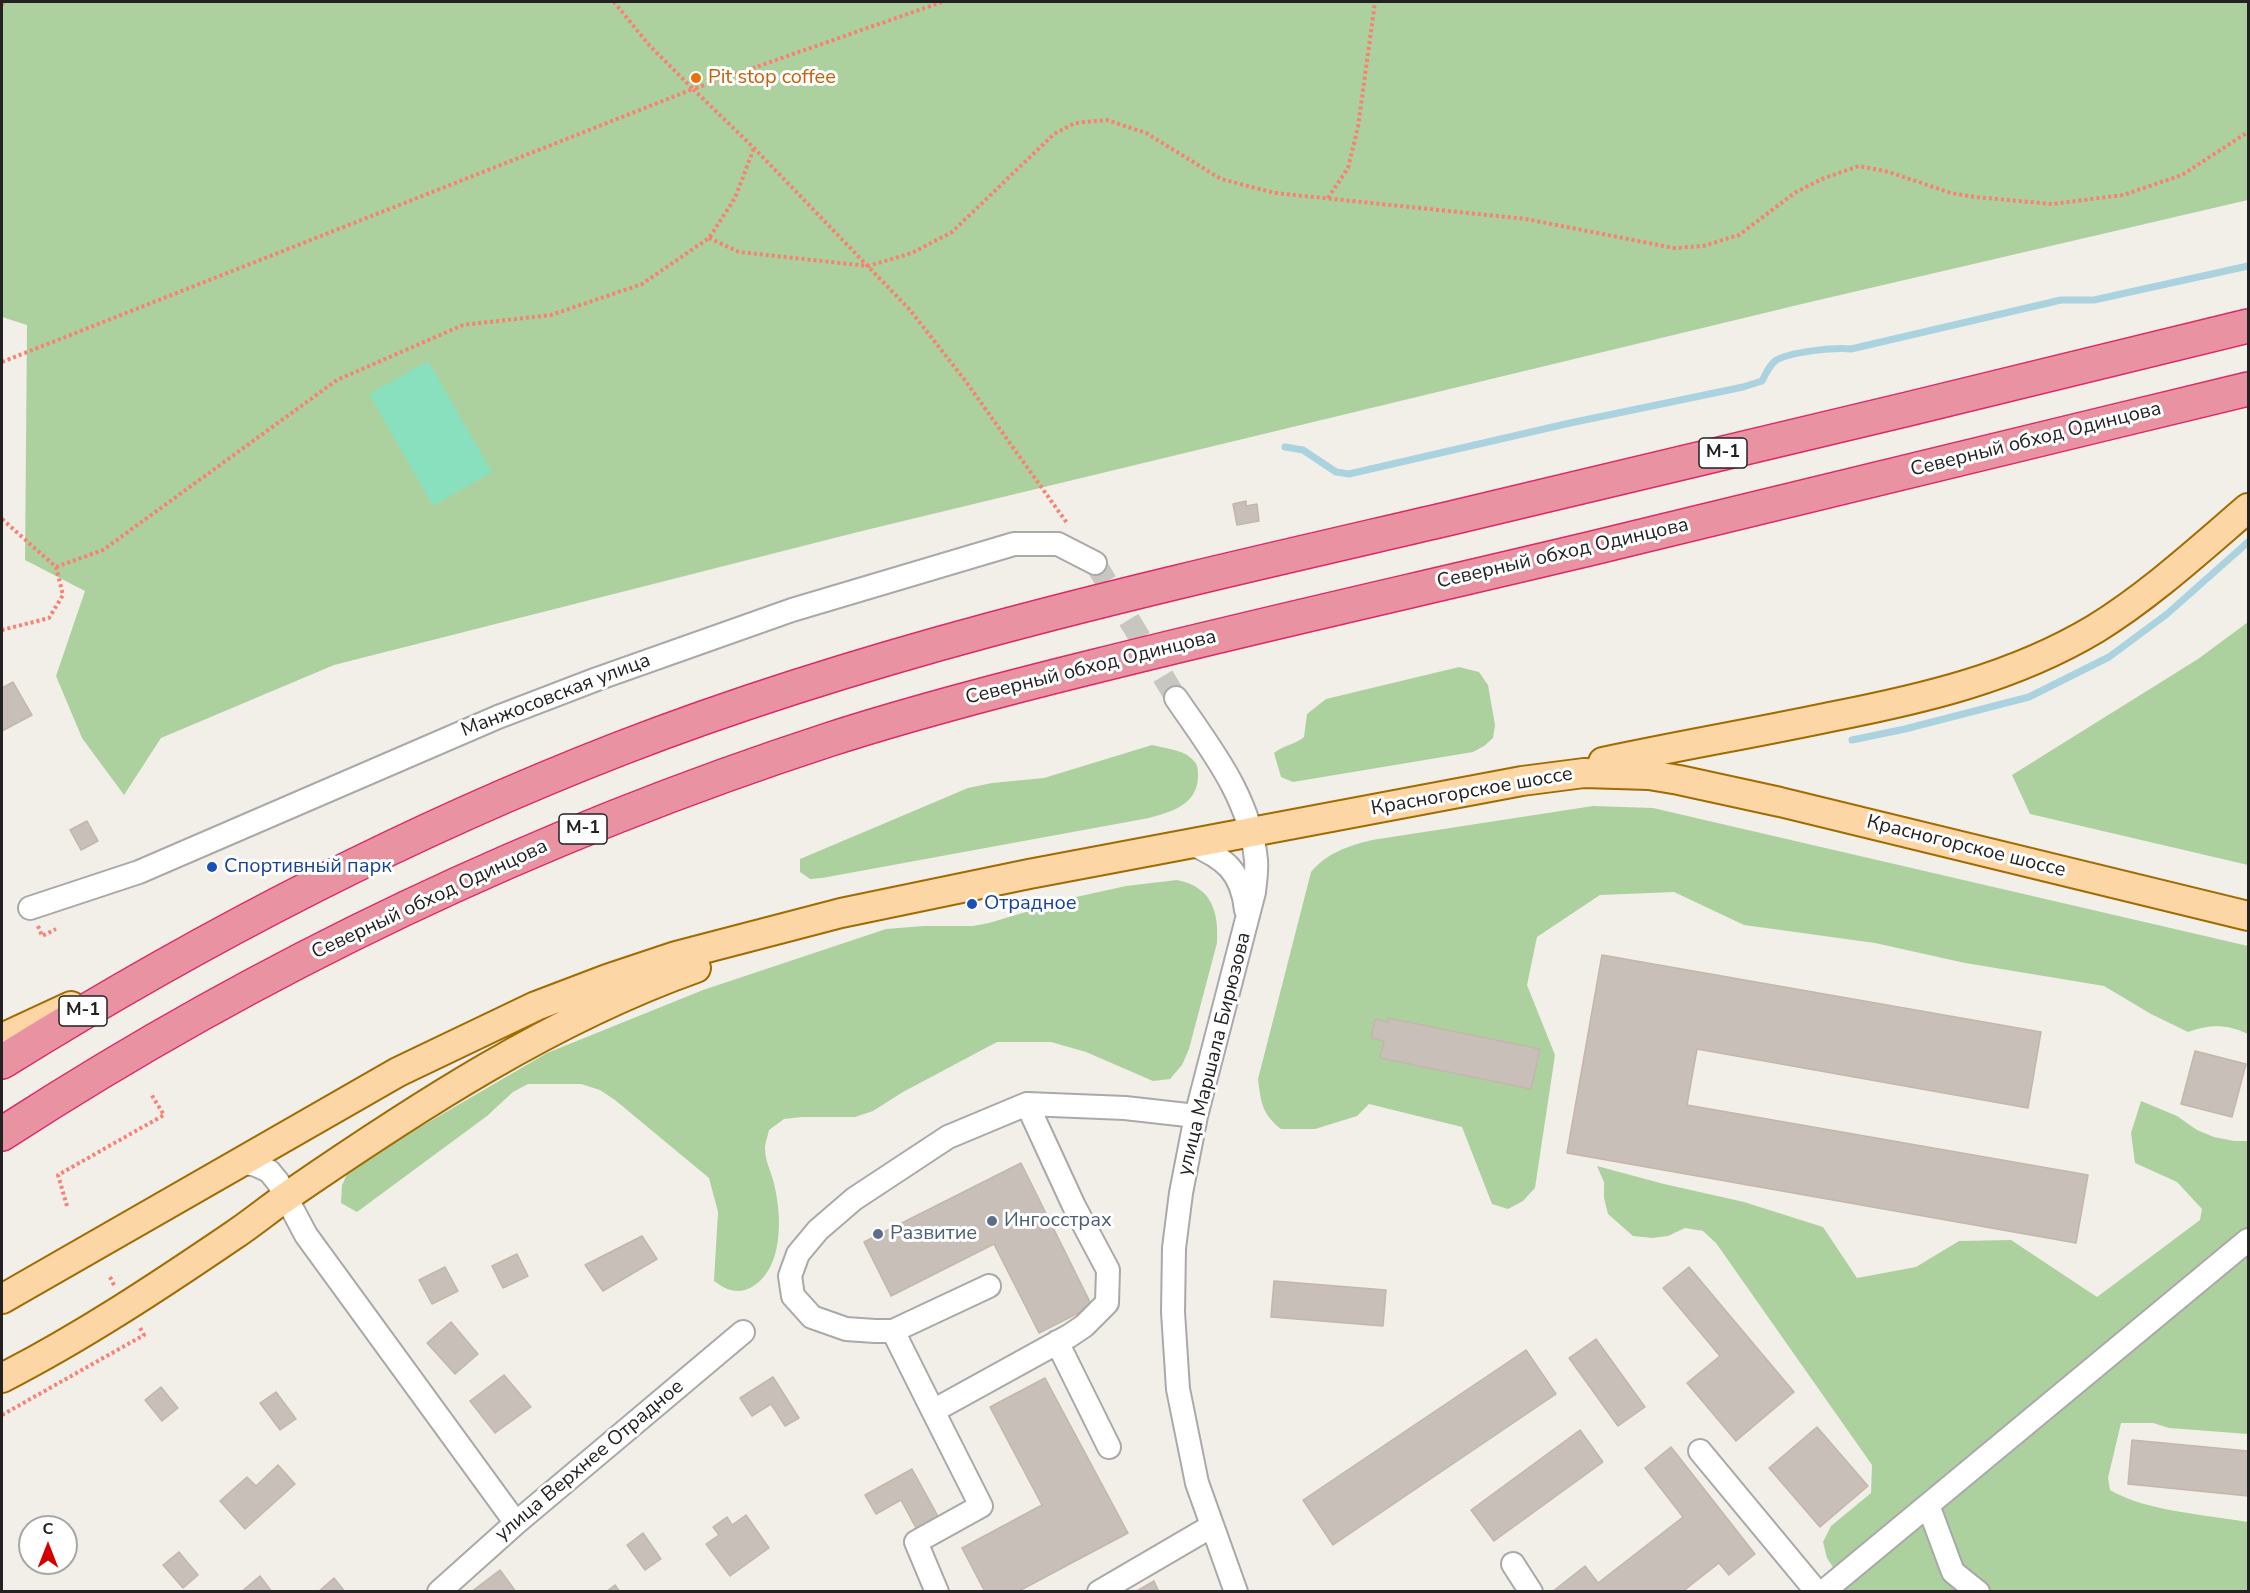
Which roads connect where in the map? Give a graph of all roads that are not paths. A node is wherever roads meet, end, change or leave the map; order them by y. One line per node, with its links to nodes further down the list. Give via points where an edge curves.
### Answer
1 (2248, 326): 13 (highway, М-1, via 1197,578 864,665 718,713 529,785 305,889)
2 (2248, 389): 18 (highway, Северный обход Одинцова / М-1, via 1200,640 923,711 831,739 553,841 383,920 196,1017)
3 (2248, 508): 6 (main road, via 2121,611 2068,644 2013,669 1899,703)
4 (1095, 563): 10 (street, Манжосовская улица, via 1058,544 1014,544 792,610 498,717 140,872)
5 (1176, 698): 7 (street, via 1238,793)
6 (1521, 781): 7 (main road, Красногорское шоссе); 11 (main road, Красногорское шоссе, via 1584,773 1679,780)
7 (1251, 832): 8 (main road, Красногорское шоссе); 12 (street, улица Маршала Бирюзова, via 1256,861)
8 (1192, 844): 9 (main road, Красногорское шоссе); 12 (street, via 1214,853 1238,879 1245,893)
9 (939, 892): 19 (main road, via 686,953 536,1006 398,1072); 20 (main road, via 750,950 614,1002 418,1109)
10 (30, 908)
11 (2248, 915)
12 (1245, 932): 17 (street, улица Маршала Бирюзова)
13 (165, 963): 14 (main road); 15 (highway, М-1)
14 (2, 1038)
15 (2, 1062)
16 (1027, 1104): 17 (street); 24 (street, via 948,1137 854,1198 798,1254 790,1276 793,1296 812,1317 846,1329); 26 (street, via 1108,1270 1107,1303 1084,1326)
17 (1196, 1116): 33 (street, улица Маршала Бирюзова, via 1174,1248 1173,1312 1178,1389 1197,1483)
18 (2, 1134)
19 (239, 1162): 20 (street, via 269,1171); 23 (main road)
20 (286, 1197): 27 (main road, via 126,1305); 32 (street, via 306,1235)
21 (2248, 1240): 31 (street)
22 (989, 1286): 24 (street)
23 (2, 1299)
24 (893, 1331): 28 (street)
25 (743, 1332): 32 (street, улица Верхнее Отрадное)
26 (1057, 1342): 28 (street); 29 (street)
27 (2, 1378)
28 (933, 1411): 36 (street, via 981,1506 916,1542)
29 (1110, 1447)
30 (1700, 1451): 40 (street)
31 (1928, 1505): 41 (street); 42 (street, via 1953,1572)
32 (516, 1522): 35 (street, улица Верхнее Отрадное)
33 (1212, 1526): 37 (street); 38 (street, улица Маршала Бирюзова)
34 (1513, 1564): 39 (street)
35 (439, 1592)
36 (937, 1592)
37 (1099, 1592)
38 (1236, 1592)
39 (1531, 1592)
40 (1818, 1592)
41 (1822, 1592)
42 (1978, 1592)

